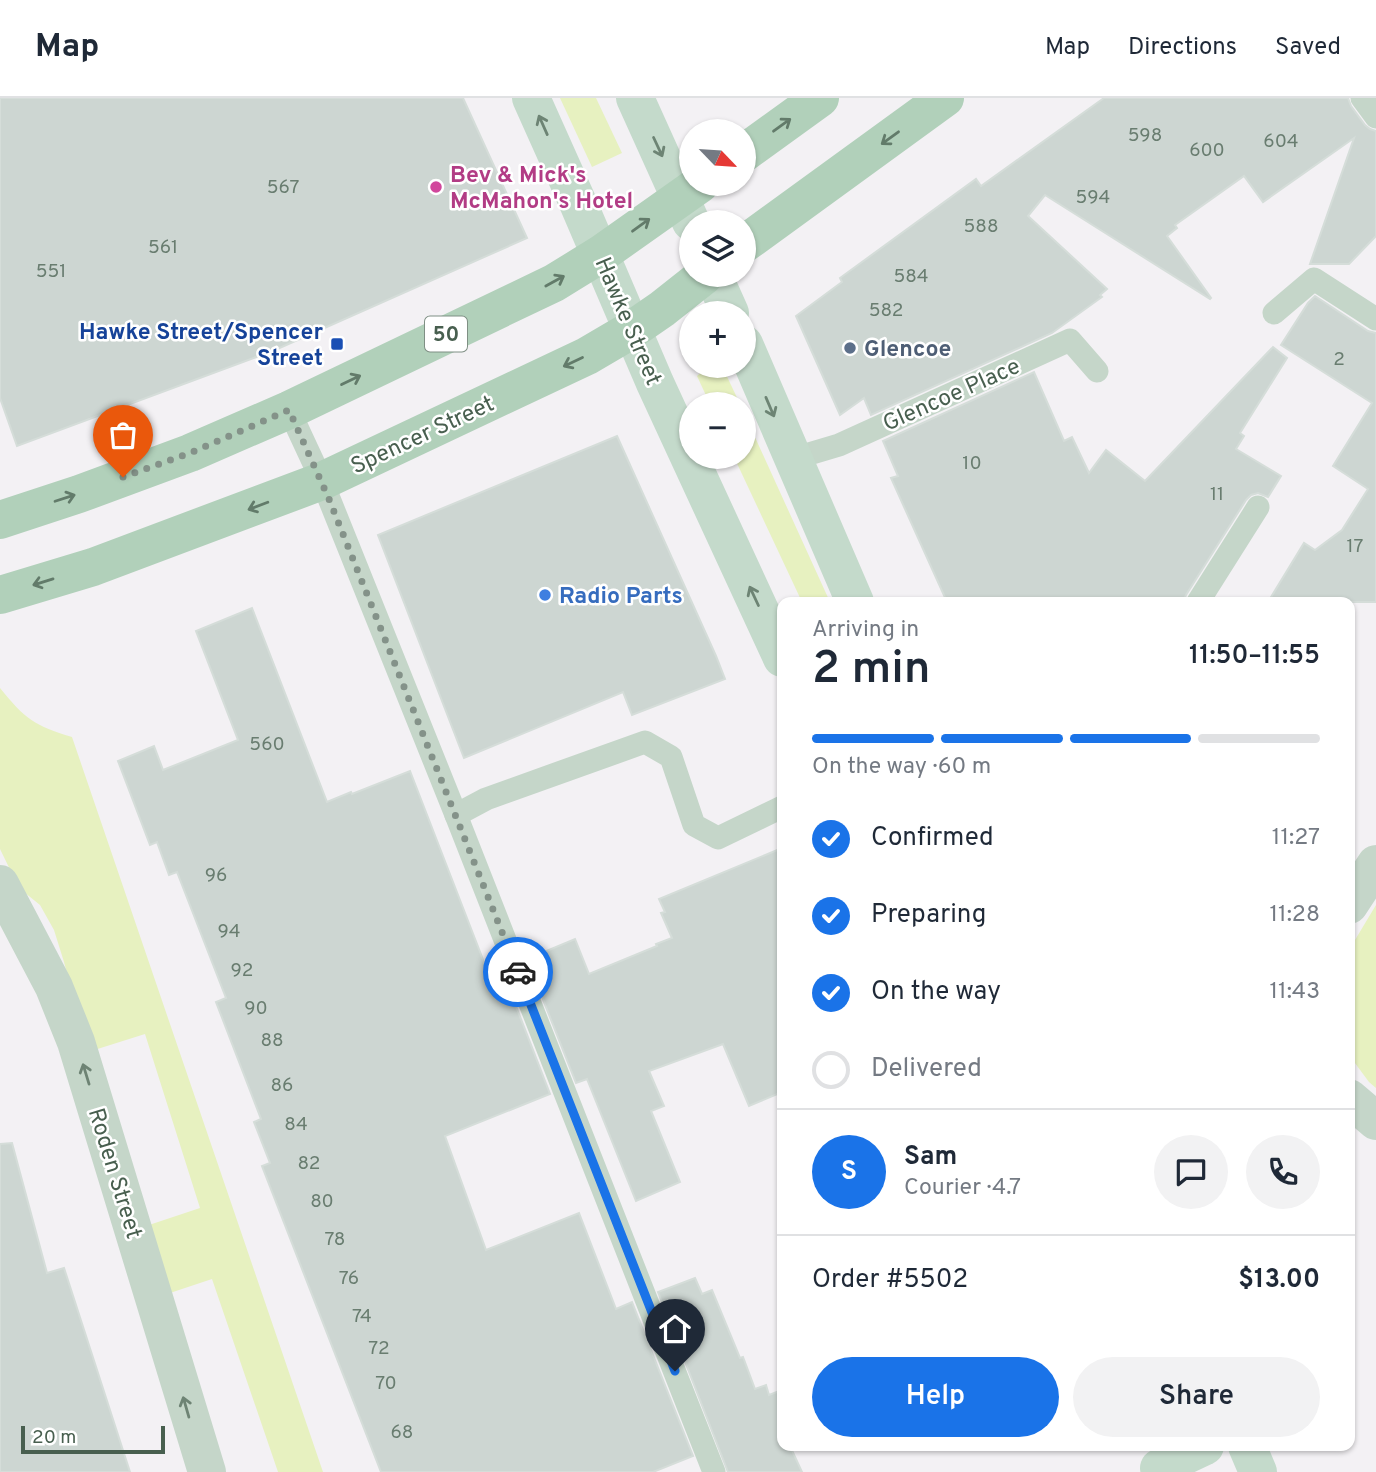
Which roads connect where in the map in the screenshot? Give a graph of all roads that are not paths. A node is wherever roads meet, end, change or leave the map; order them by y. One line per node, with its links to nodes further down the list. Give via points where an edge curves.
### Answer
1 (531, 98): 10 (street, Hawke Street, one-way to 1)
2 (635, 98): 8 (street, one-way to 8)
3 (820, 98): 7 (main road, one-way to 3)
4 (945, 98): 9 (main road, one-way to 9)
5 (1362, 98): 6 (lane)
6 (1376, 117)
7 (756, 144)
8 (691, 201): 10 (main road, 50, one-way to 8)
9 (756, 235)
10 (601, 254): 14 (street, Hawke Street); 17 (main road, 50, one-way to 10, via 554,283)
11 (690, 287): 14 (main road, Spencer Street)
12 (1274, 313): 13 (lane, via 1314,279)
13 (1376, 320)
14 (633, 329): 19 (main road, Spencer Street, one-way to 19, via 587,356); 25 (street, Hawke Street, one-way to 14)
15 (1097, 371): 18 (lane, Glencoe Place, via 1070,341 839,445)
16 (756, 373): 18 (street, one-way to 18)
17 (289, 410): 19 (lane); 21 (main road, 50, one-way to 17, via 190,453)
18 (792, 459): 23 (street)
19 (321, 481): 22 (main road, Spencer Street, one-way to 22, via 93,567); 27 (lane)
20 (1258, 507): 24 (lane)
21 (0, 520)
22 (0, 595)
23 (853, 597)
24 (1201, 597)
25 (777, 647)
26 (777, 809): 27 (lane, via 718,838 694,825 671,757 645,742 486,799)
27 (456, 815): 37 (lane)
28 (1376, 864): 30 (street)
29 (0, 884): 36 (street, Roden Street, one-way to 29, via 76,1042 54,987)
30 (1355, 896)
31 (1355, 1103): 32 (street)
32 (1376, 1121)
33 (1190, 1451): 35 (street)
34 (1249, 1451): 38 (street)
35 (1156, 1462)
36 (207, 1472)
37 (714, 1472)
38 (1258, 1472)

